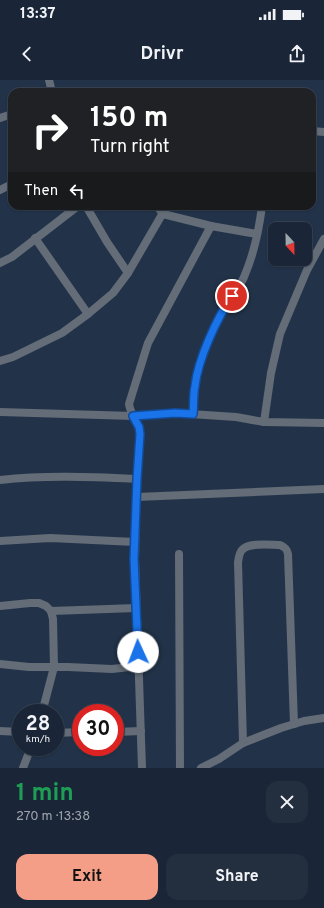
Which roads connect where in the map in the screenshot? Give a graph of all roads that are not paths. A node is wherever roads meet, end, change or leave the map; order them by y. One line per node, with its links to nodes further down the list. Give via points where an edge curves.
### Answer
1 (73, 210): 7 (street)
2 (88, 210): 10 (street)
3 (165, 210): 5 (street); 10 (street)
4 (261, 210): 6 (street)
5 (211, 226): 6 (street); 15 (street, via 148,342 129,404)
6 (257, 234): 14 (street, via 244,278 226,304 199,364)
7 (36, 238): 9 (street); 11 (street)
8 (324, 240): 16 (street, via 307,270 280,334)
9 (0, 263)
10 (128, 273): 11 (street, via 113,293)
11 (88, 314): 12 (street, via 62,333)
12 (0, 361)
13 (0, 412): 15 (street)
14 (193, 414): 15 (street); 16 (street)
15 (133, 416): 18 (street, via 140,434)
16 (264, 422): 17 (street)
17 (324, 423)
18 (137, 479): 19 (street, via 77,476); 21 (street)
19 (0, 480)
20 (324, 490): 21 (street)
21 (137, 497): 23 (street)
22 (0, 541): 23 (street, via 50,538)
23 (135, 542): 26 (street)
24 (179, 554): 42 (street)
25 (0, 606): 27 (street, via 30,603 46,606)
26 (136, 608): 27 (street); 29 (street)
27 (50, 611): 30 (street, via 53,619)
28 (0, 664): 30 (street)
29 (138, 666): 30 (street, via 112,669); 35 (street)
30 (54, 667): 31 (street)
31 (44, 704)
32 (324, 718): 33 (street)
33 (294, 724): 38 (street); 38 (street, via 287,550 280,545 248,545 240,551 238,562)
34 (0, 731): 36 (street)
35 (141, 731): 37 (street); 41 (street)
36 (12, 732)
37 (124, 732)
38 (244, 744): 43 (street)
39 (28, 756): 40 (street)
40 (23, 768)
41 (142, 768)
42 (180, 768)
43 (201, 768)

